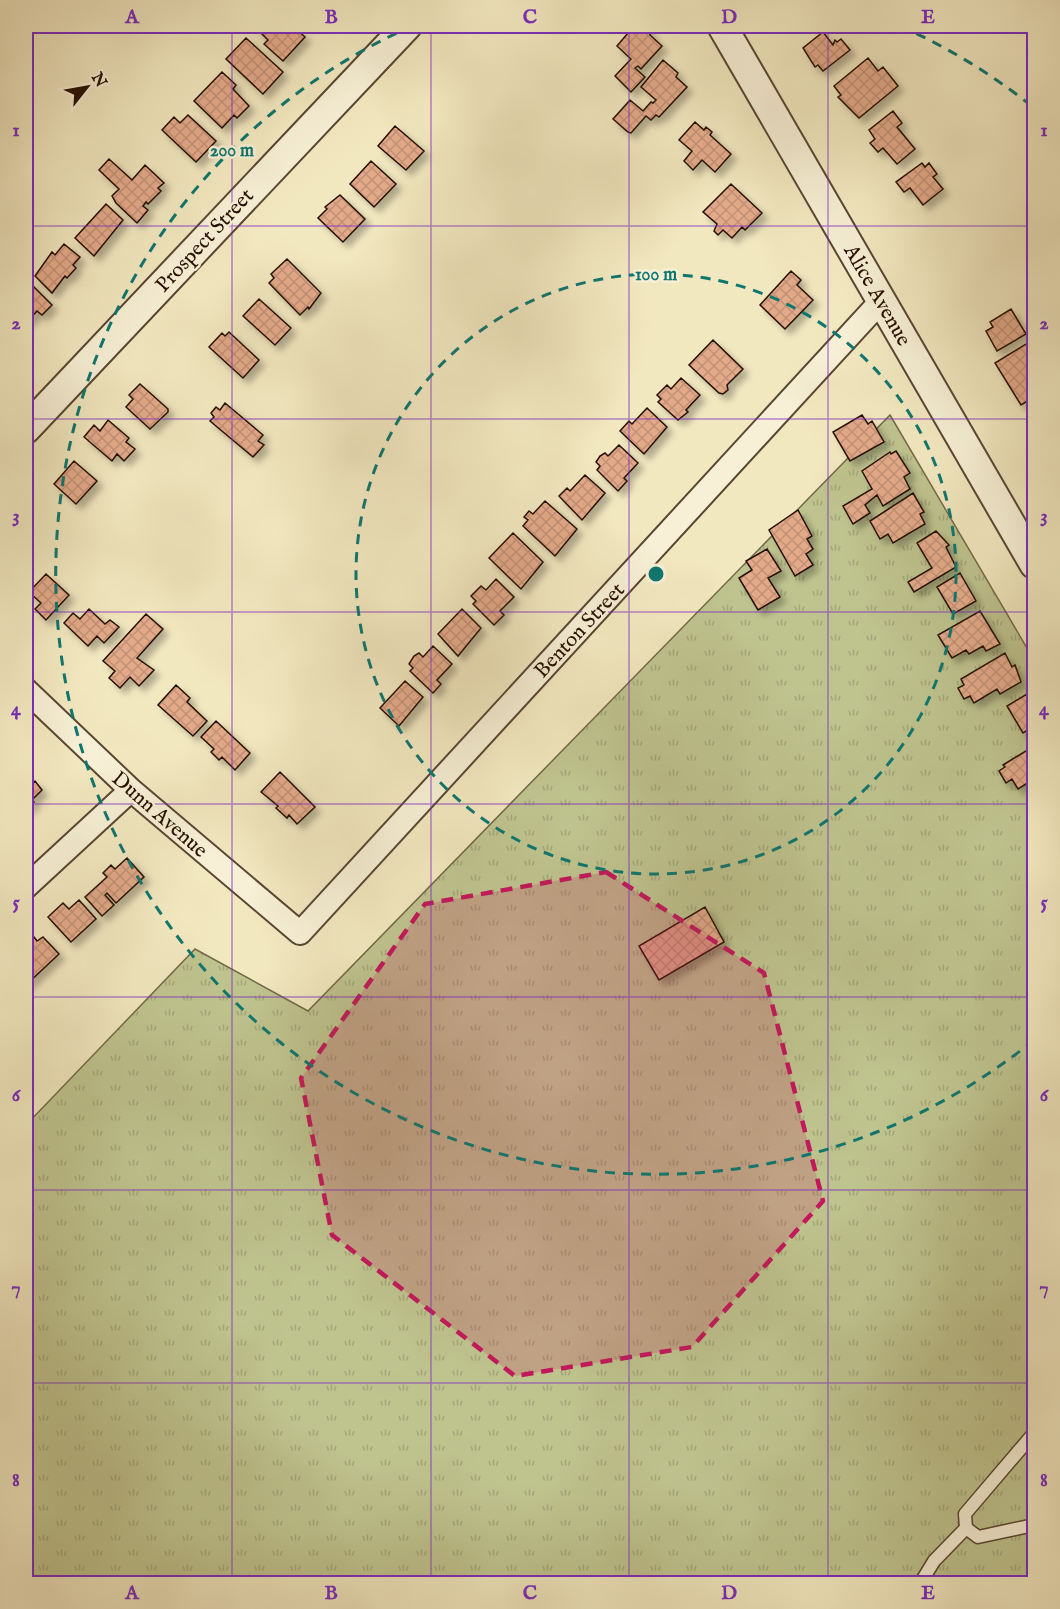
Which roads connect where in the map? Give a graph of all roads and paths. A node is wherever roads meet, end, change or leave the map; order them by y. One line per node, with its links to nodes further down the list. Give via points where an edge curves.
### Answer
1 (407, 26): 4 (street, Prospect Street)
2 (722, 26): 3 (street, Alice Avenue)
3 (882, 300): 5 (street, Alice Avenue); 9 (street, Benton Street)
4 (26, 429)
5 (1035, 564)
6 (26, 690): 7 (street, Dunn Avenue)
7 (131, 790): 8 (street); 9 (street, Dunn Avenue)
8 (26, 887)
9 (300, 933)
10 (1035, 1432): 12 (lane, via 965,1514)
11 (1035, 1525): 12 (lane, via 978,1537)
12 (966, 1528): 13 (lane, via 934,1561)
13 (920, 1584)

